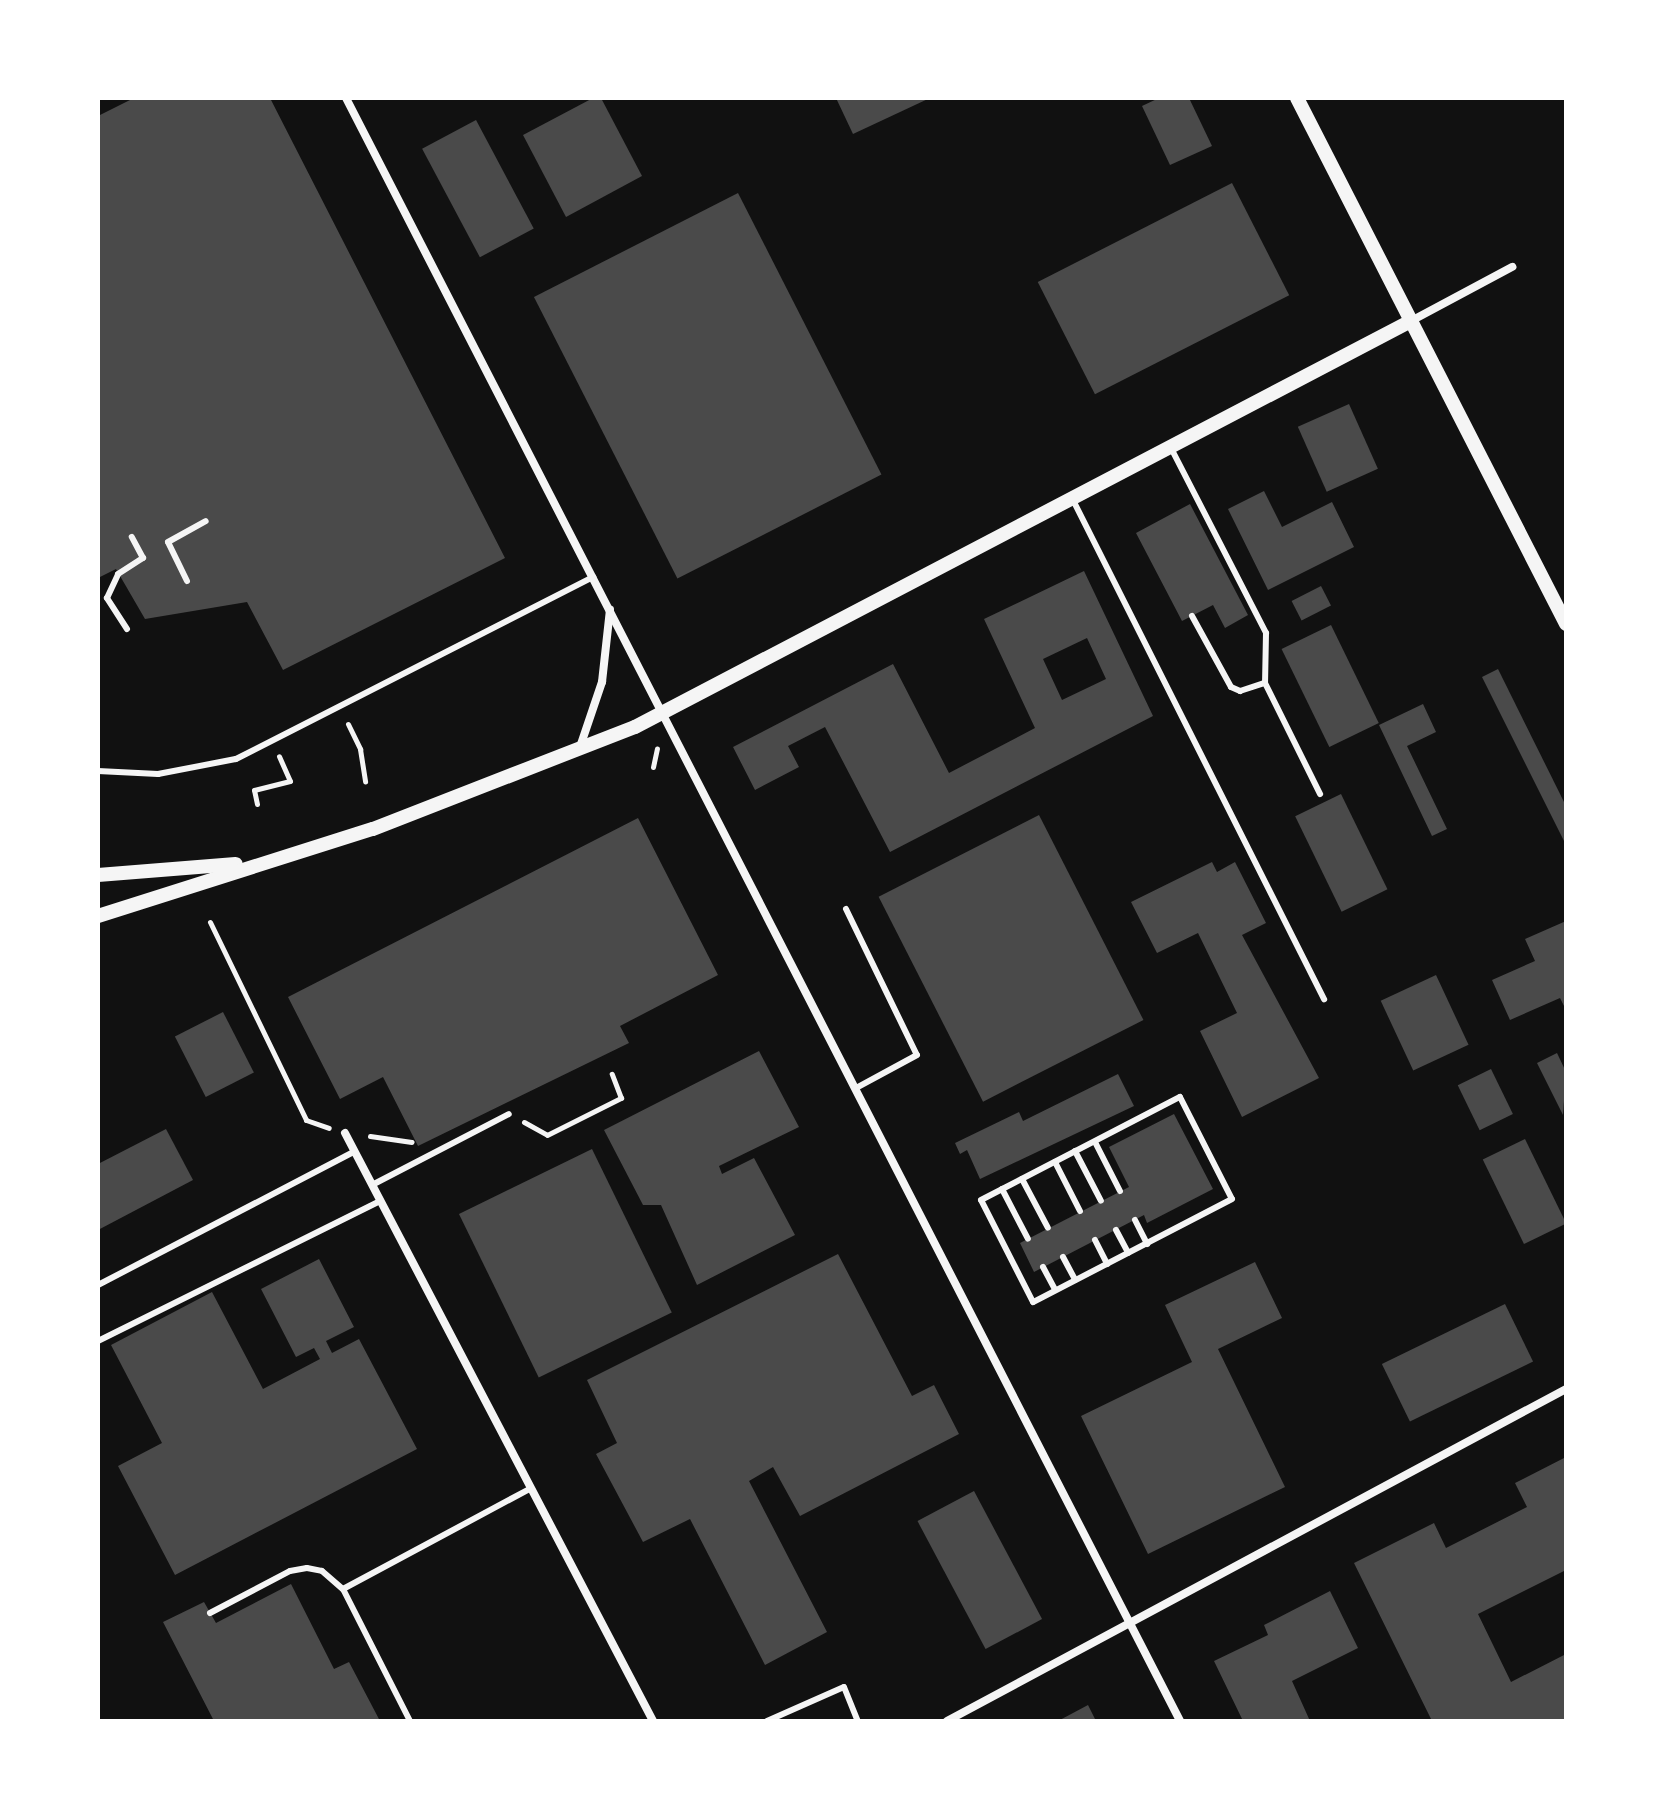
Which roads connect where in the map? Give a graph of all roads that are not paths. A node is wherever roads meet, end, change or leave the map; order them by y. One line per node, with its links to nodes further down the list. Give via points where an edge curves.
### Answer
1 (346, 98): 9 (street)
2 (1297, 98): 4 (street)
3 (1512, 267): 4 (street)
4 (1411, 321): 5 (street); 13 (street)
5 (1171, 448): 6 (street); 15 (lane, via 1266,633)
6 (1073, 500): 16 (street); 24 (lane)
7 (206, 521): 10 (lane, via 168,542)
8 (132, 537): 14 (lane, via 143,558 118,574 107,598)
9 (594, 577): 11 (street); 18 (lane, via 273,743 199,769)
10 (187, 581)
11 (610, 608): 16 (street); 17 (street, via 602,682)
12 (1192, 616): 15 (lane, via 1231,687 1240,691)
13 (1566, 624)
14 (127, 629)
15 (1265, 683): 19 (lane)
16 (664, 713): 17 (street); 25 (street)
17 (578, 751): 20 (street, via 373,829)
18 (98, 771)
19 (1320, 794)
20 (256, 862): 21 (street); 23 (street)
21 (98, 875)
22 (846, 909): 25 (lane, via 917,1055)
23 (98, 916)
24 (1324, 999)
25 (856, 1088): 57 (street)
26 (509, 1114): 33 (lane)
27 (345, 1133): 30 (street)
28 (1095, 1142): 29 (lane); 35 (lane); 44 (lane, via 1180,1097 1187,1110 1232,1199)
29 (1075, 1151): 31 (lane); 37 (lane)
30 (354, 1152): 33 (street); 50 (lane)
31 (1055, 1162): 32 (lane); 38 (lane)
32 (1022, 1179): 34 (lane); 40 (lane)
33 (372, 1185): 36 (street)
34 (1002, 1189): 42 (lane); 51 (lane, via 981,1200 1033,1302)
35 (1120, 1191)
36 (380, 1201): 52 (lane); 54 (street)
37 (1101, 1201)
38 (1080, 1211)
39 (1135, 1220): 44 (lane)
40 (1048, 1228)
41 (1116, 1230): 45 (lane)
42 (1028, 1239)
43 (1095, 1240): 47 (lane)
44 (1147, 1244): 45 (lane)
45 (1128, 1253): 47 (lane)
46 (1063, 1257): 49 (lane)
47 (1107, 1264): 49 (lane)
48 (1043, 1267): 51 (lane)
49 (1075, 1280): 51 (lane)
50 (98, 1285)
51 (1055, 1290)
52 (98, 1341)
53 (1566, 1389): 57 (street)
54 (531, 1488): 55 (lane); 59 (street)
55 (343, 1589): 56 (lane, via 322,1571 290,1571); 58 (lane)
56 (210, 1613)
57 (1127, 1621): 62 (street); 63 (street)
58 (410, 1721)
59 (653, 1721)
60 (767, 1721): 61 (lane, via 844,1687)
61 (858, 1721)
62 (947, 1721)
63 (1180, 1721)

